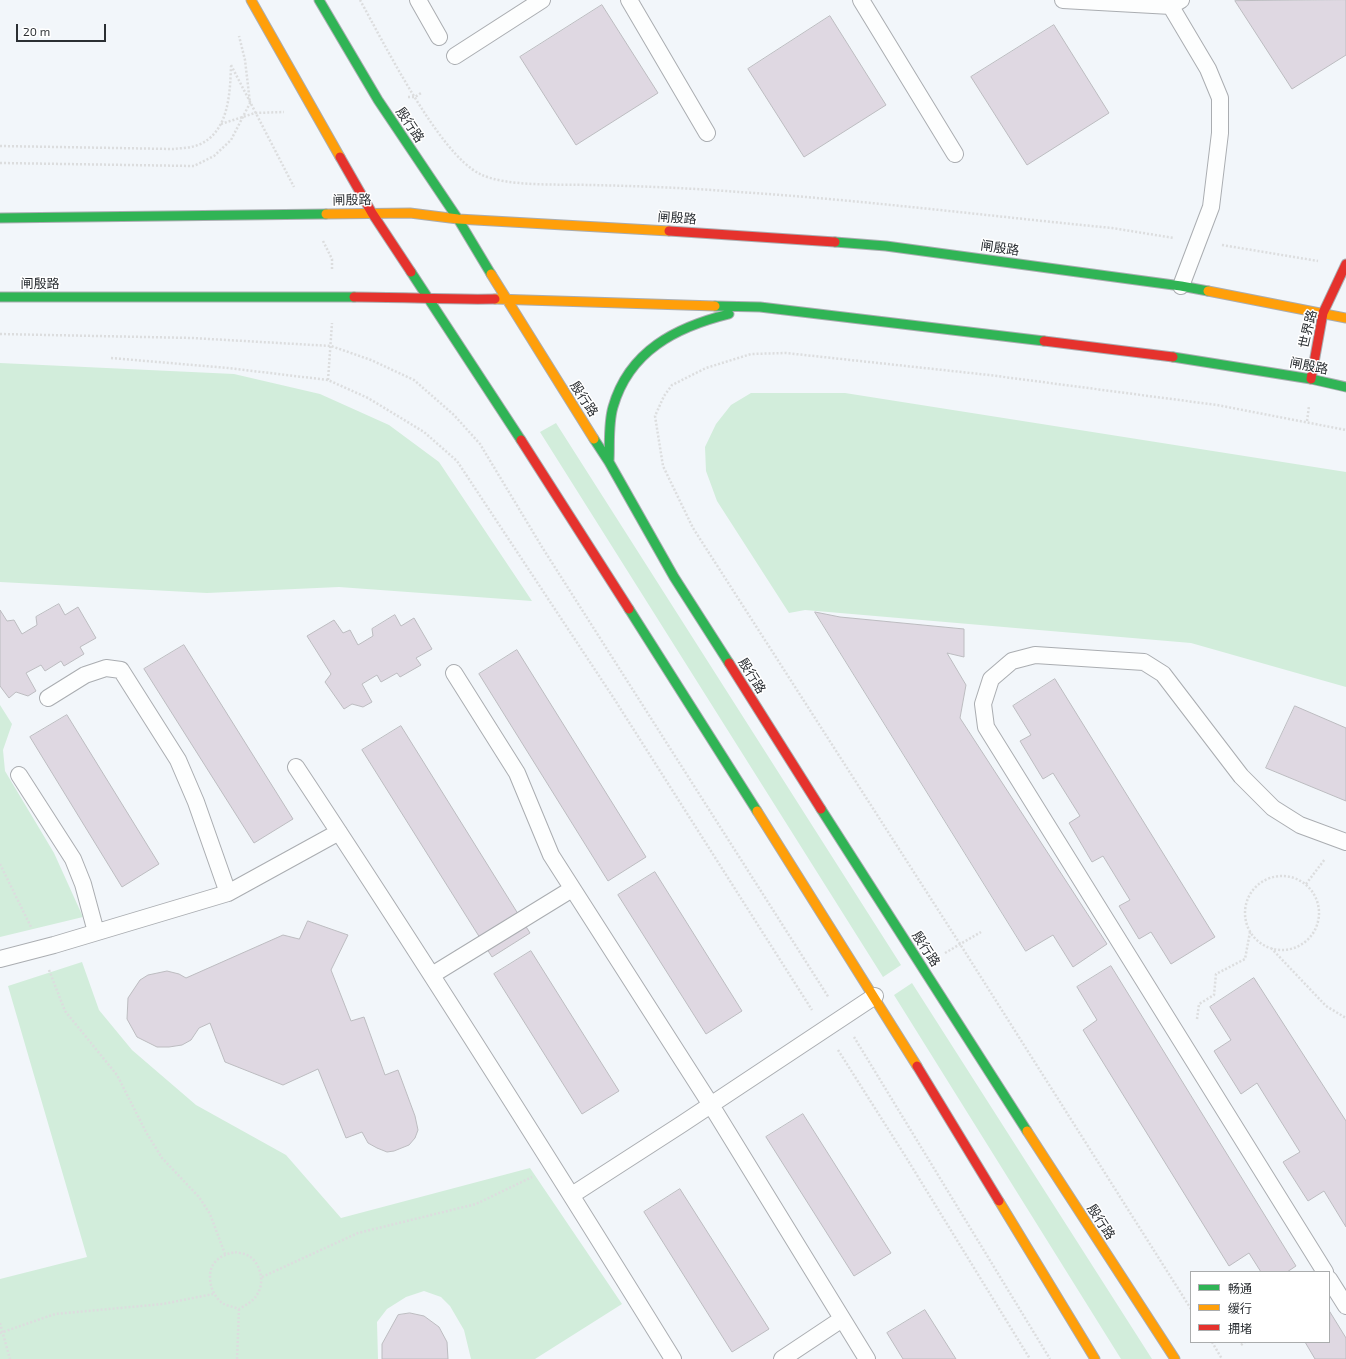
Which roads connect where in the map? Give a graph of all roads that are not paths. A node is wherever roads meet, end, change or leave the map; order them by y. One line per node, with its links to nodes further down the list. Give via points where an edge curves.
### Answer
1 (251, 0): 13 (main road)
2 (319, 0): 15 (main road, 殷行路, via 378,100)
3 (418, 0): 9 (lane)
4 (542, 0): 10 (lane)
5 (629, 0): 11 (lane)
6 (861, 0): 12 (lane)
7 (1063, 0): 8 (lane)
8 (1173, 2): 17 (lane, via 1220,98 1220,133 1211,207)
9 (439, 36)
10 (455, 56)
11 (707, 133)
12 (955, 154)
13 (372, 213): 14 (main road, 闸殷路); 15 (main road, 闸殷路); 19 (main road)
14 (0, 218)
15 (458, 219): 17 (main road, 闸殷路, via 886,246); 20 (main road, 殷行路)
16 (1346, 265): 22 (main road, 世界路)
17 (1181, 286): 22 (main road, 闸殷路)
18 (0, 296): 19 (main road, 闸殷路)
19 (425, 297): 20 (main road, 闸殷路, via 450,300); 38 (main road, via 511,425)
20 (508, 299): 21 (main road, 闸殷路); 26 (main road, 殷行路, via 562,390)
21 (760, 307): 24 (main road, 闸殷路, via 1175,357); 26 (main road, via 702,319 677,330 648,349 628,374 612,408)
22 (1324, 313): 23 (main road, 闸殷路); 24 (main road, 世界路)
23 (1346, 318)
24 (1311, 379): 25 (main road, 闸殷路)
25 (1346, 387)
26 (610, 462): 49 (main road, 殷行路, via 674,577)
27 (454, 673): 33 (lane, via 517,773 551,855)
28 (48, 698): 34 (lane, via 84,675 106,668 121,670 178,760 196,802)
29 (296, 767): 31 (lane)
30 (19, 775): 35 (lane, via 73,859 83,884)
31 (339, 832): 34 (lane); 37 (lane)
32 (1343, 841): 41 (lane, via 1300,824 1273,808 1241,776 1163,674 1144,662 1035,654 1012,661 991,680 983,704 986,727)
33 (572, 889): 37 (lane); 39 (lane)
34 (228, 893): 35 (lane)
35 (96, 932): 36 (lane)
36 (0, 959)
37 (432, 975): 40 (lane)
38 (875, 996): 39 (lane); 48 (main road)
39 (711, 1106): 40 (lane); 44 (lane)
40 (572, 1195): 45 (lane)
41 (1324, 1271)
42 (1330, 1281): 43 (lane)
43 (1346, 1306)
44 (842, 1319): 46 (lane); 47 (lane)
45 (672, 1358)
46 (782, 1359)
47 (867, 1359)
48 (1095, 1359)
49 (1174, 1359)

